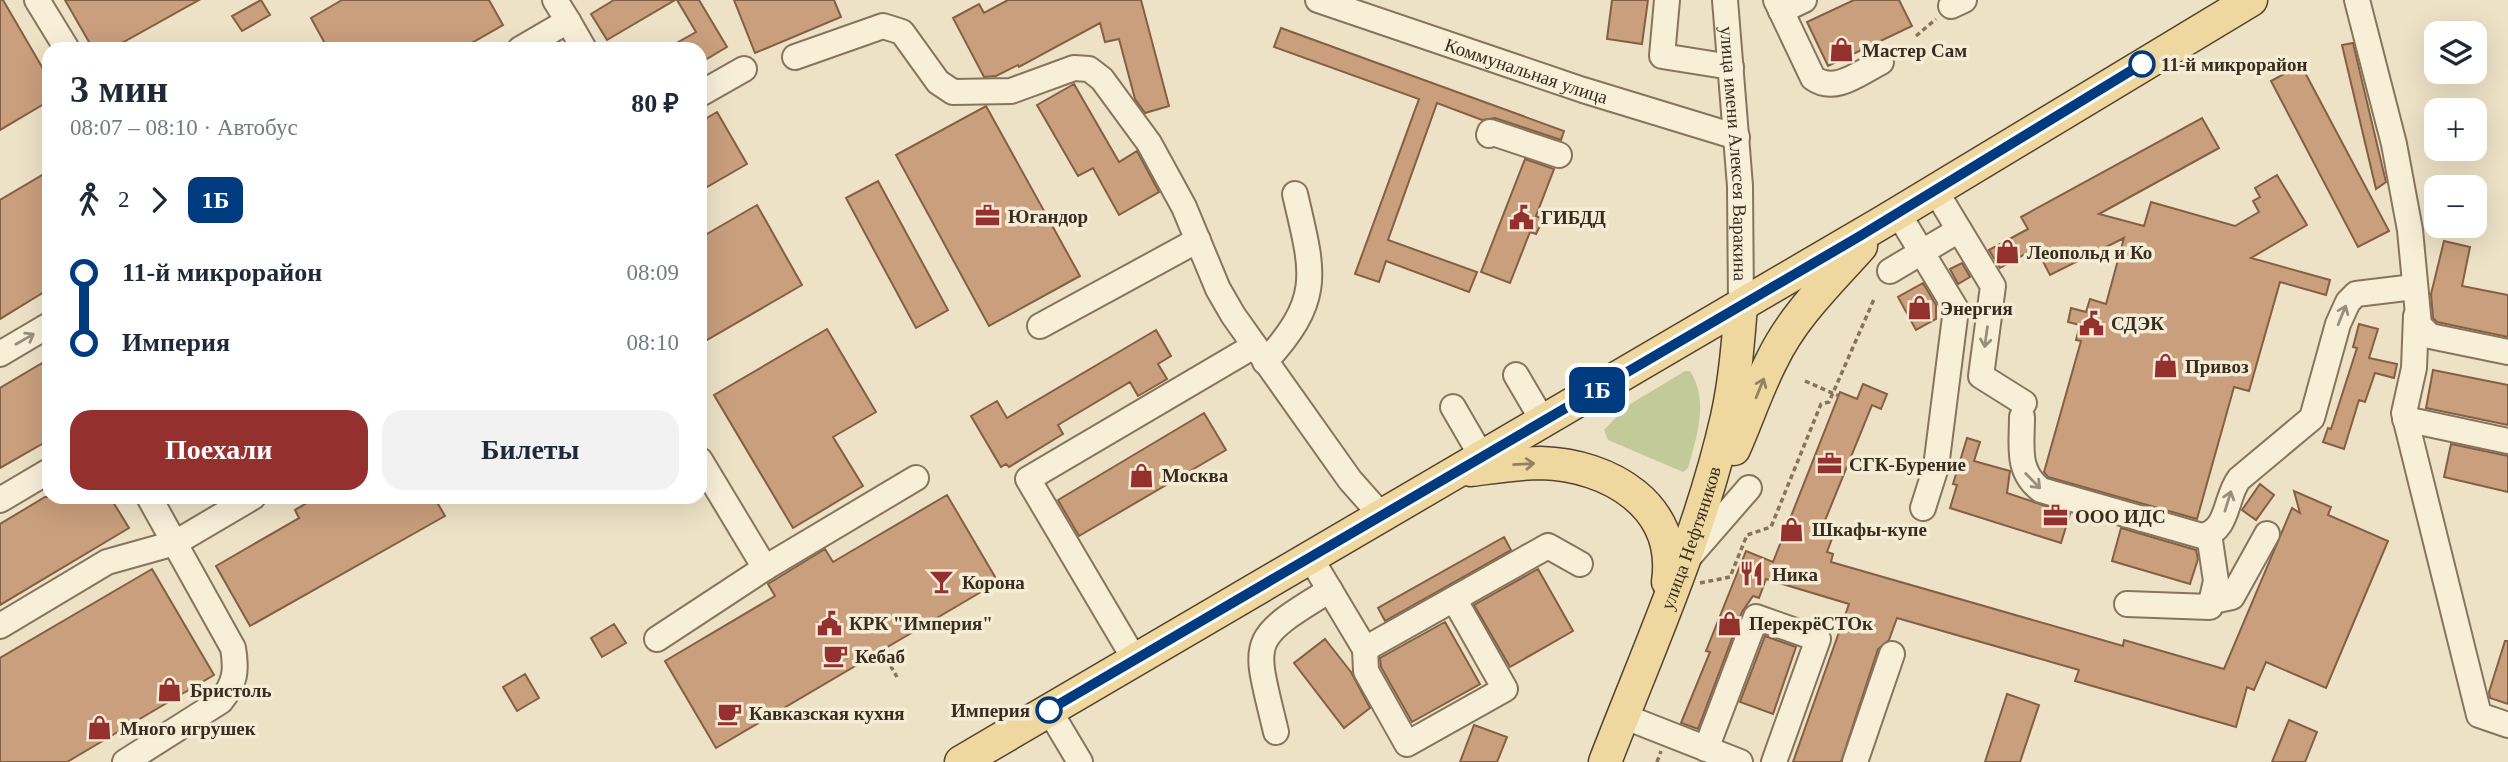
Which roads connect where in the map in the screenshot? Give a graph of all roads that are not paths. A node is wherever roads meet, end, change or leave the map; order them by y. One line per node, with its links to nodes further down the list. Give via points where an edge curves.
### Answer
1 (37, 0): 11 (street)
2 (555, 0): 10 (street)
3 (1318, 0): 20 (street, Коммунальная улица, via 1647,116)
4 (1667, 0): 16 (street, via 1662,56)
5 (1725, 0): 16 (street, улица имени Алексея Варакина)
6 (1804, 0): 9 (street)
7 (2251, 0): 22 (main road)
8 (2357, 0): 29 (street, via 2394,144 2410,230)
9 (1779, 6): 15 (street, via 1813,78 1823,85 1834,86)
10 (568, 21): 12 (street); 13 (street)
11 (63, 42)
12 (532, 42)
13 (580, 42)
14 (795, 57): 26 (street, via 883,26 902,32 938,82 953,92 1011,91 1074,68 1089,69 1102,79 1149,143)
15 (1881, 62)
16 (1731, 67): 20 (street, улица имени Алексея Варакина)
17 (744, 69): 18 (street)
18 (707, 90)
19 (1489, 135): 21 (street)
20 (1737, 137): 30 (street, улица имени Алексея Варакина)
21 (1559, 155)
22 (1935, 190): 24 (main road); 25 (street)
23 (1295, 194): 36 (street, via 1311,270 1309,291 1293,332)
24 (1891, 218): 27 (street); 30 (main road); 58 (main road, one-way to 24, via 1781,344 1809,303)
25 (1959, 230): 27 (street); 52 (street, one-way to 52, via 1993,286 1981,376 2023,410 2022,468 2026,476 2041,490 2202,536)
26 (1198, 240): 32 (street); 36 (street, via 1218,289)
27 (1922, 252): 28 (street); 50 (street, via 1956,309 1936,467)
28 (1891, 271)
29 (2414, 287): 31 (street); 52 (street, one-way to 29, via 2221,523 2239,479 2312,418 2348,302 2356,295)
30 (1741, 306): 40 (main road); 58 (main road, улица Нефтяников, via 1728,414)
31 (2416, 317): 34 (street, via 2430,336); 39 (street)
32 (1040, 327)
33 (42, 329): 35 (street, one-way to 33)
34 (2508, 352)
35 (0, 354)
36 (1260, 354): 51 (street, via 1350,481); 68 (street, via 1028,480 1093,574)
37 (1516, 375): 40 (street)
38 (1453, 407): 42 (street)
39 (2405, 419): 41 (street); 71 (street, via 2479,715)
40 (1543, 421): 42 (main road)
41 (2508, 441)
42 (1469, 464): 51 (main road); 63 (main road, one-way to 63, via 1565,466 1626,489 1658,518 1667,537 1670,566)
43 (707, 472): 57 (street)
44 (42, 475): 47 (street)
45 (916, 478): 57 (street)
46 (1749, 488): 58 (street)
47 (0, 500)
48 (153, 504): 54 (street)
49 (241, 504): 54 (street)
50 (1923, 508)
51 (1381, 515): 55 (main road)
52 (2209, 534): 61 (street, via 2216,581)
53 (2267, 534): 61 (street, via 2232,597)
54 (175, 543): 64 (street, via 107,562); 74 (street, via 233,648 237,671 221,701)
55 (1310, 556): 59 (street); 68 (main road)
56 (1580, 564): 60 (street, via 1548,546)
57 (765, 568): 65 (street)
58 (1692, 573): 63 (main road, улица Нефтяников)
59 (1330, 590): 66 (street); 72 (street, via 1267,633 1260,667)
60 (1454, 599): 66 (street); 66 (street, via 1505,689 1407,744 1366,671)
61 (2213, 601): 62 (street, via 2210,607)
62 (2127, 604)
63 (1663, 614): 70 (main road, улица Нефтяников)
64 (0, 626)
65 (657, 639)
66 (1365, 649)
67 (1892, 654): 80 (street)
68 (1135, 660): 69 (main road)
69 (1049, 710): 75 (main road); 76 (street)
70 (1634, 721): 73 (street); 77 (main road, улица Нефтяников)
71 (2508, 725)
72 (1276, 732)
73 (1712, 755): 78 (street); 79 (street, via 1756,617 1818,639)
74 (125, 762)
75 (961, 762)
76 (1080, 762)
77 (1605, 762)
78 (1740, 762)
79 (1774, 762)
80 (1855, 762)

